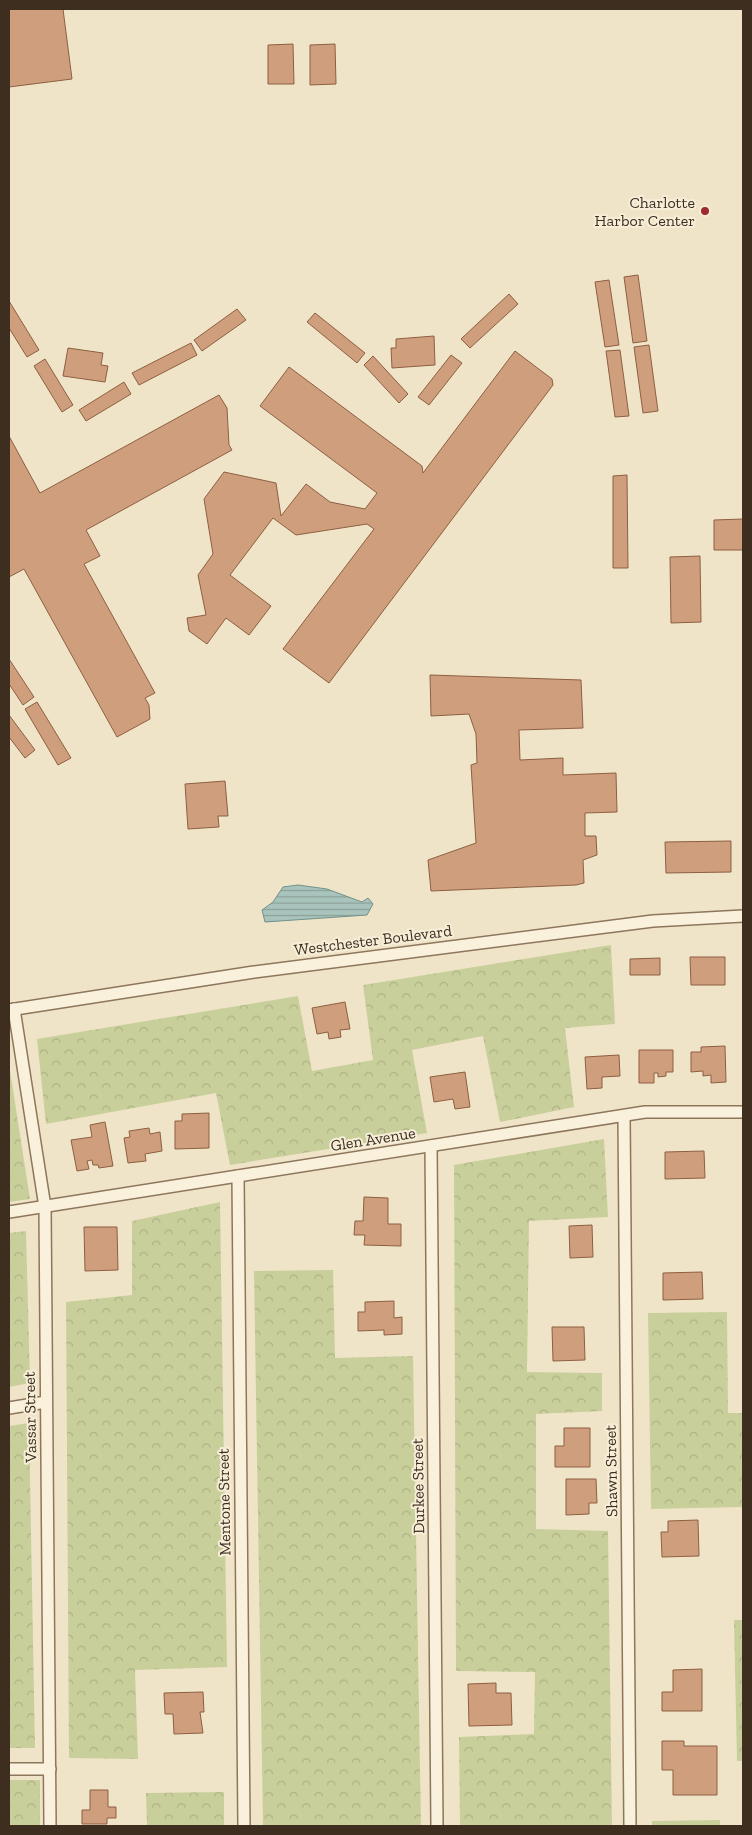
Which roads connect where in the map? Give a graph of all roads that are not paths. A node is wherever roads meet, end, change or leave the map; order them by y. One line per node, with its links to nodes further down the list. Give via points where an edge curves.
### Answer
1 (743, 916): 2 (street, Westchester Boulevard, via 653,921 264,970)
2 (11, 1010): 7 (street, Vassar Street)
3 (743, 1112): 4 (street, Glen Avenue, via 645,1112)
4 (624, 1116): 5 (street, Glen Avenue); 16 (street, Shawn Street)
5 (431, 1146): 6 (street, Glen Avenue); 15 (street, Durkee Street)
6 (238, 1176): 7 (street, Glen Avenue); 14 (street, Mentone Street)
7 (45, 1207): 8 (street, Glen Avenue); 9 (street, Vassar Street)
8 (9, 1212)
9 (46, 1402): 10 (street); 12 (street, Vassar Street)
10 (9, 1408)
11 (9, 1769): 12 (street)
12 (50, 1769): 13 (street, Vassar Street)
13 (50, 1826)
14 (244, 1826)
15 (437, 1826)
16 (630, 1826)

